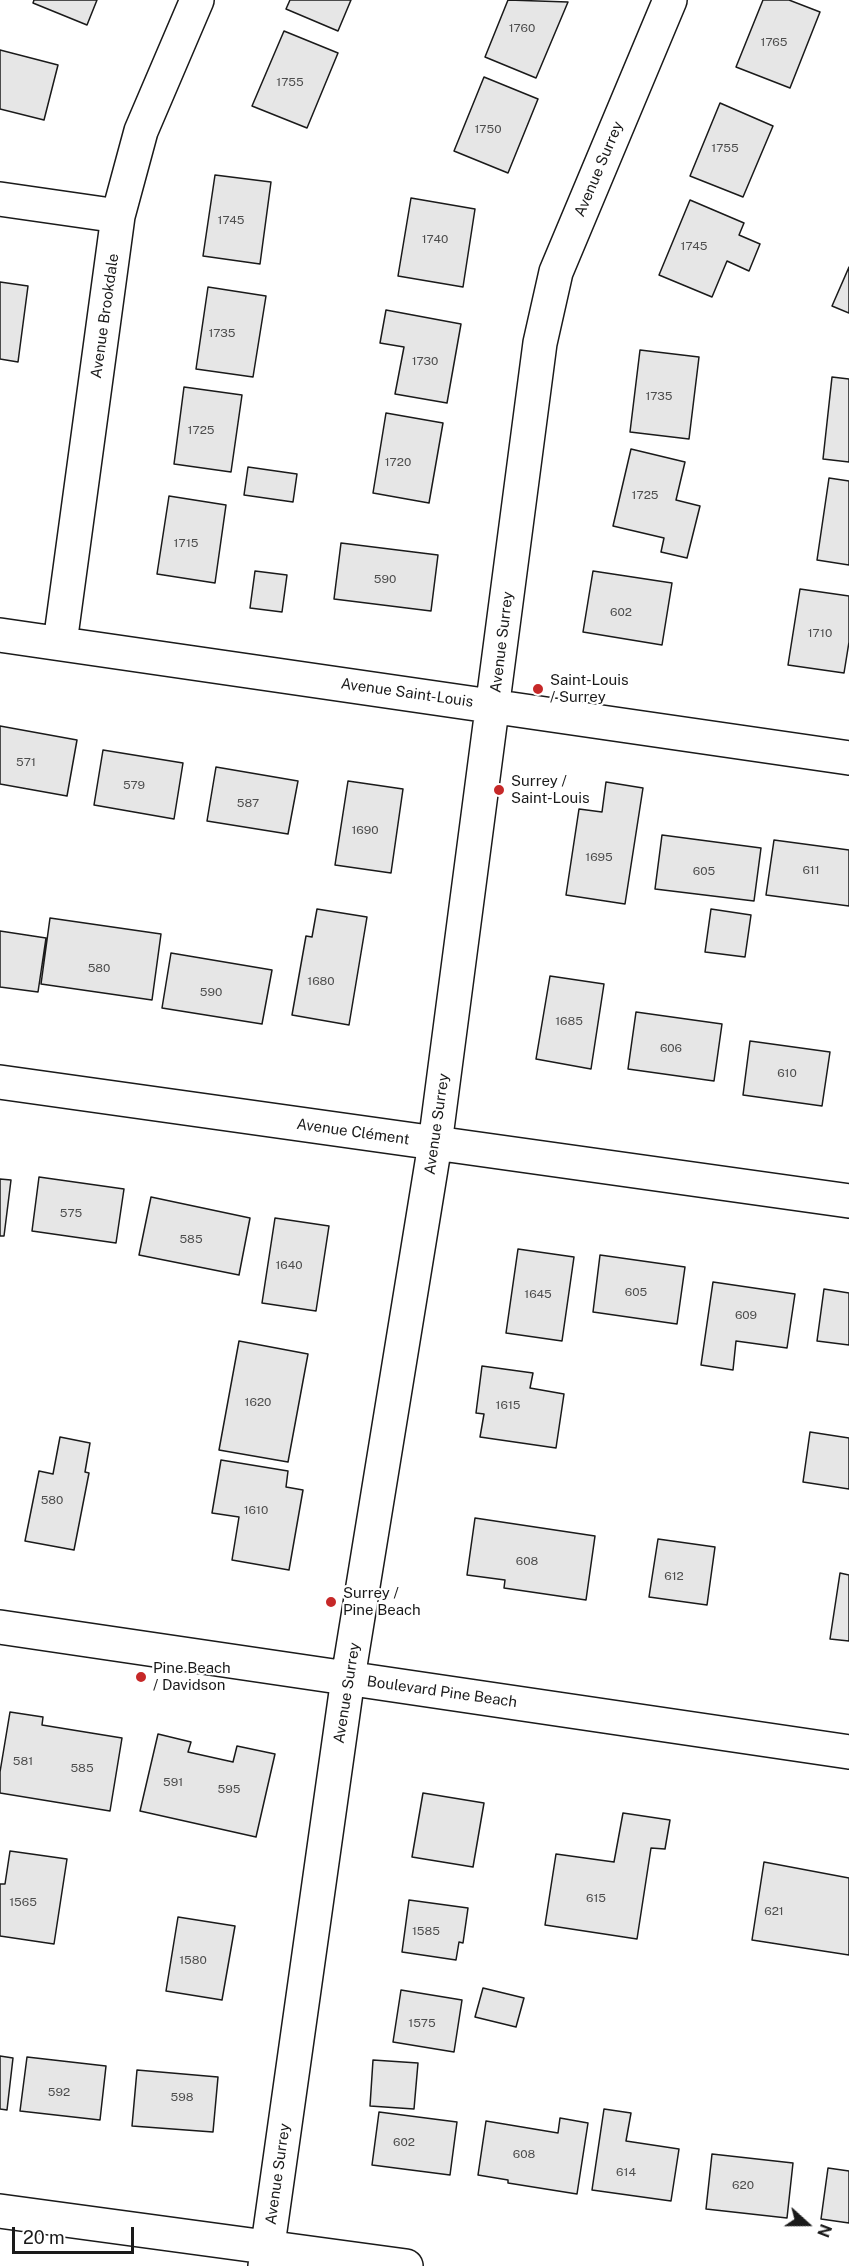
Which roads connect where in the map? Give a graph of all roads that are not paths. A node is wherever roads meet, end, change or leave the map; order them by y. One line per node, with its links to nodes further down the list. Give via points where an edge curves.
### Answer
1 (197, 0): 4 (street, Avenue Brookdale, via 141,131)
2 (670, 0): 7 (street, Avenue Surrey, via 556,272 540,343)
3 (0, 199): 4 (street)
4 (118, 216): 6 (street, Avenue Brookdale)
5 (0, 635): 6 (street, Avenue Saint-Louis)
6 (60, 643): 7 (street, Avenue Saint-Louis)
7 (493, 706): 8 (street, Avenue Saint-Louis); 10 (street, Avenue Surrey)
8 (849, 758)
9 (0, 1082): 10 (street, Avenue Clément)
10 (435, 1144): 11 (street, Avenue Clément); 13 (street, Avenue Surrey)
11 (849, 1201)
12 (0, 1628): 13 (street, Boulevard Pine Beach)
13 (348, 1678): 14 (street, Boulevard Pine Beach); 16 (street, Avenue Surrey)
14 (849, 1752)
15 (0, 2211): 16 (street)
16 (267, 2257): 17 (street)
17 (406, 2266)

